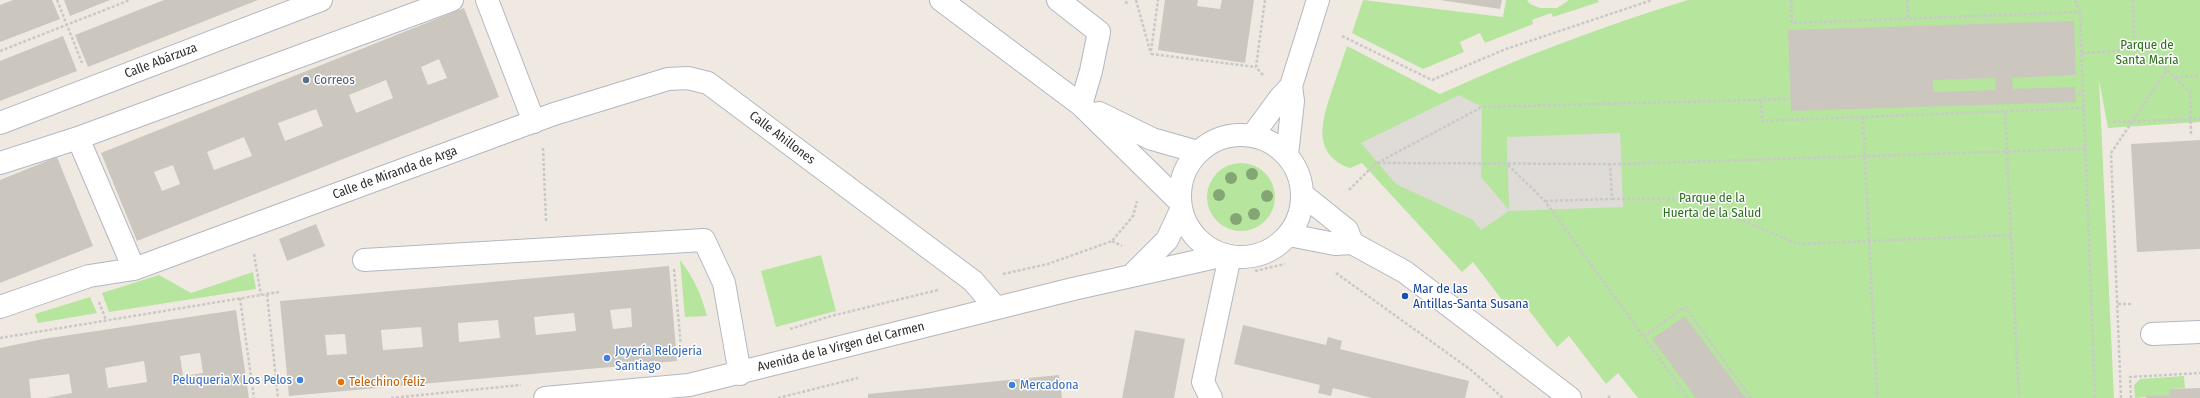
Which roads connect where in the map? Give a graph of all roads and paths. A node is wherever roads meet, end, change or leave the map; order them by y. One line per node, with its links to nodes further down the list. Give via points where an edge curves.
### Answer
1 (57, 0): 19 (path)
2 (130, 0): 19 (path)
3 (321, 0): 45 (street, Calle Abárzuza)
4 (452, 0): 48 (street)
5 (487, 0): 42 (street)
6 (941, 0): 36 (street)
7 (1058, 0): 36 (street, via 1099,32)
8 (1136, 0): 24 (path)
9 (1158, 0): 24 (path)
10 (1265, 0): 26 (path)
11 (1318, 0): 31 (street)
12 (1652, 0): 20 (path, via 1506,49 1432,80)
13 (1791, 0): 18 (path, via 1792,23)
14 (1907, 0): 18 (path)
15 (2075, 0): 17 (path)
16 (2133, 0): 21 (path, via 2134,39)
17 (2080, 12): 18 (path); 23 (path)
18 (1908, 18)
19 (67, 25): 22 (path); 25 (path)
20 (1342, 36)
21 (2144, 49): 23 (path); 27 (path)
22 (0, 51)
23 (2082, 53): 33 (path)
24 (1151, 54): 26 (path)
25 (82, 63)
26 (1256, 67): 28 (path)
27 (2167, 70): 30 (path); 44 (path)
28 (1260, 74)
29 (2200, 76): 30 (path)
30 (2174, 77): 40 (path, via 2190,92)
31 (1291, 86): 46 (street); 53 (street, via 1293,102)
32 (2078, 94): 33 (path)
33 (2083, 94): 37 (path)
34 (1789, 99): 35 (path)
35 (1761, 100): 39 (path, via 1762,121); 56 (path, via 1482,107)
36 (1081, 105): 51 (street, via 1152,139); 63 (street)
37 (2084, 108): 38 (path); 50 (path)
38 (2005, 112): 39 (path); 52 (path)
39 (1863, 117): 54 (path)
40 (2190, 119): 41 (path); 44 (path); 47 (path)
41 (2200, 119)
42 (534, 122): 73 (street, Calle de Miranda de Arga); 86 (street, Calle Ahillones, via 668,79 688,78 708,83 973,281)
43 (2114, 122): 44 (path)
44 (2133, 122): 83 (path, via 2111,153)
45 (0, 123)
46 (1252, 136): 51 (street, via 1232,135 1214,141); 53 (street, via 1272,142)
47 (2191, 136)
48 (78, 138): 55 (street); 73 (street)
49 (543, 146): 68 (path)
50 (2085, 149): 52 (path); 110 (path)
51 (1198, 152): 63 (street, via 1187,167 1180,184)
52 (2007, 153): 54 (path); 65 (path)
53 (1287, 155): 60 (street, via 1298,173)
54 (1863, 157): 58 (path); 66 (path)
55 (0, 163)
56 (1376, 163): 57 (path); 59 (path)
57 (1508, 164): 58 (path); 62 (path)
58 (1610, 164): 61 (path)
59 (1349, 190)
60 (1302, 194): 64 (street, via 1299,216); 67 (street, via 1347,230)
61 (1612, 199): 62 (path); 66 (path, via 1691,199 1798,244)
62 (1545, 201): 90 (path)
63 (1180, 206): 69 (street, via 1189,230 1205,246); 75 (street, via 1167,240)
64 (1289, 235): 67 (street, via 1335,244); 69 (street, via 1270,249 1252,256)
65 (2011, 235): 66 (path); 109 (path)
66 (1868, 239): 108 (path)
67 (1352, 243): 105 (street, via 1405,272)
68 (548, 250): 70 (street); 94 (street, via 704,240 724,283)
69 (1228, 256): 75 (street, Avenida de la Virgen del Carmen); 77 (street)
70 (364, 260)
71 (1287, 264): 77 (path)
72 (674, 266): 92 (path)
73 (134, 269): 85 (street, Calle de Miranda de Arga, via 89,276)
74 (1333, 271): 104 (path, via 1471,370)
75 (1133, 274): 86 (street, Avenida de la Virgen del Carmen)
76 (259, 278): 80 (path)
77 (1226, 278): 103 (street, via 1203,382)
78 (279, 292): 79 (path)
79 (267, 294): 80 (path); 99 (path)
80 (261, 295): 81 (path)
81 (240, 298): 87 (path); 98 (path)
82 (98, 300): 87 (path)
83 (2118, 304): 84 (path); 111 (path)
84 (2132, 304)
85 (0, 307)
86 (996, 308): 94 (street, Avenida de la Virgen del Carmen)
87 (106, 320): 91 (path)
88 (2200, 332): 89 (street)
89 (2152, 334)
90 (1644, 336): 106 (path); 107 (path, via 1685,307)
91 (0, 338)
92 (682, 361)
93 (2200, 372): 112 (path, via 2130,377)
94 (740, 374): 97 (street, Avenida de la Virgen del Carmen)
95 (858, 378): 102 (path)
96 (524, 385): 100 (path)
97 (689, 392): 101 (street, Avenida de la Virgen del Carmen)
98 (254, 398)
99 (278, 398)
100 (391, 398)
101 (546, 398)
102 (778, 398)
103 (1211, 398)
104 (1503, 398)
105 (1570, 398)
106 (1688, 398)
107 (1751, 398)
108 (1877, 398)
109 (2019, 398)
110 (2095, 398)
111 (2121, 398)
112 (2131, 398)

